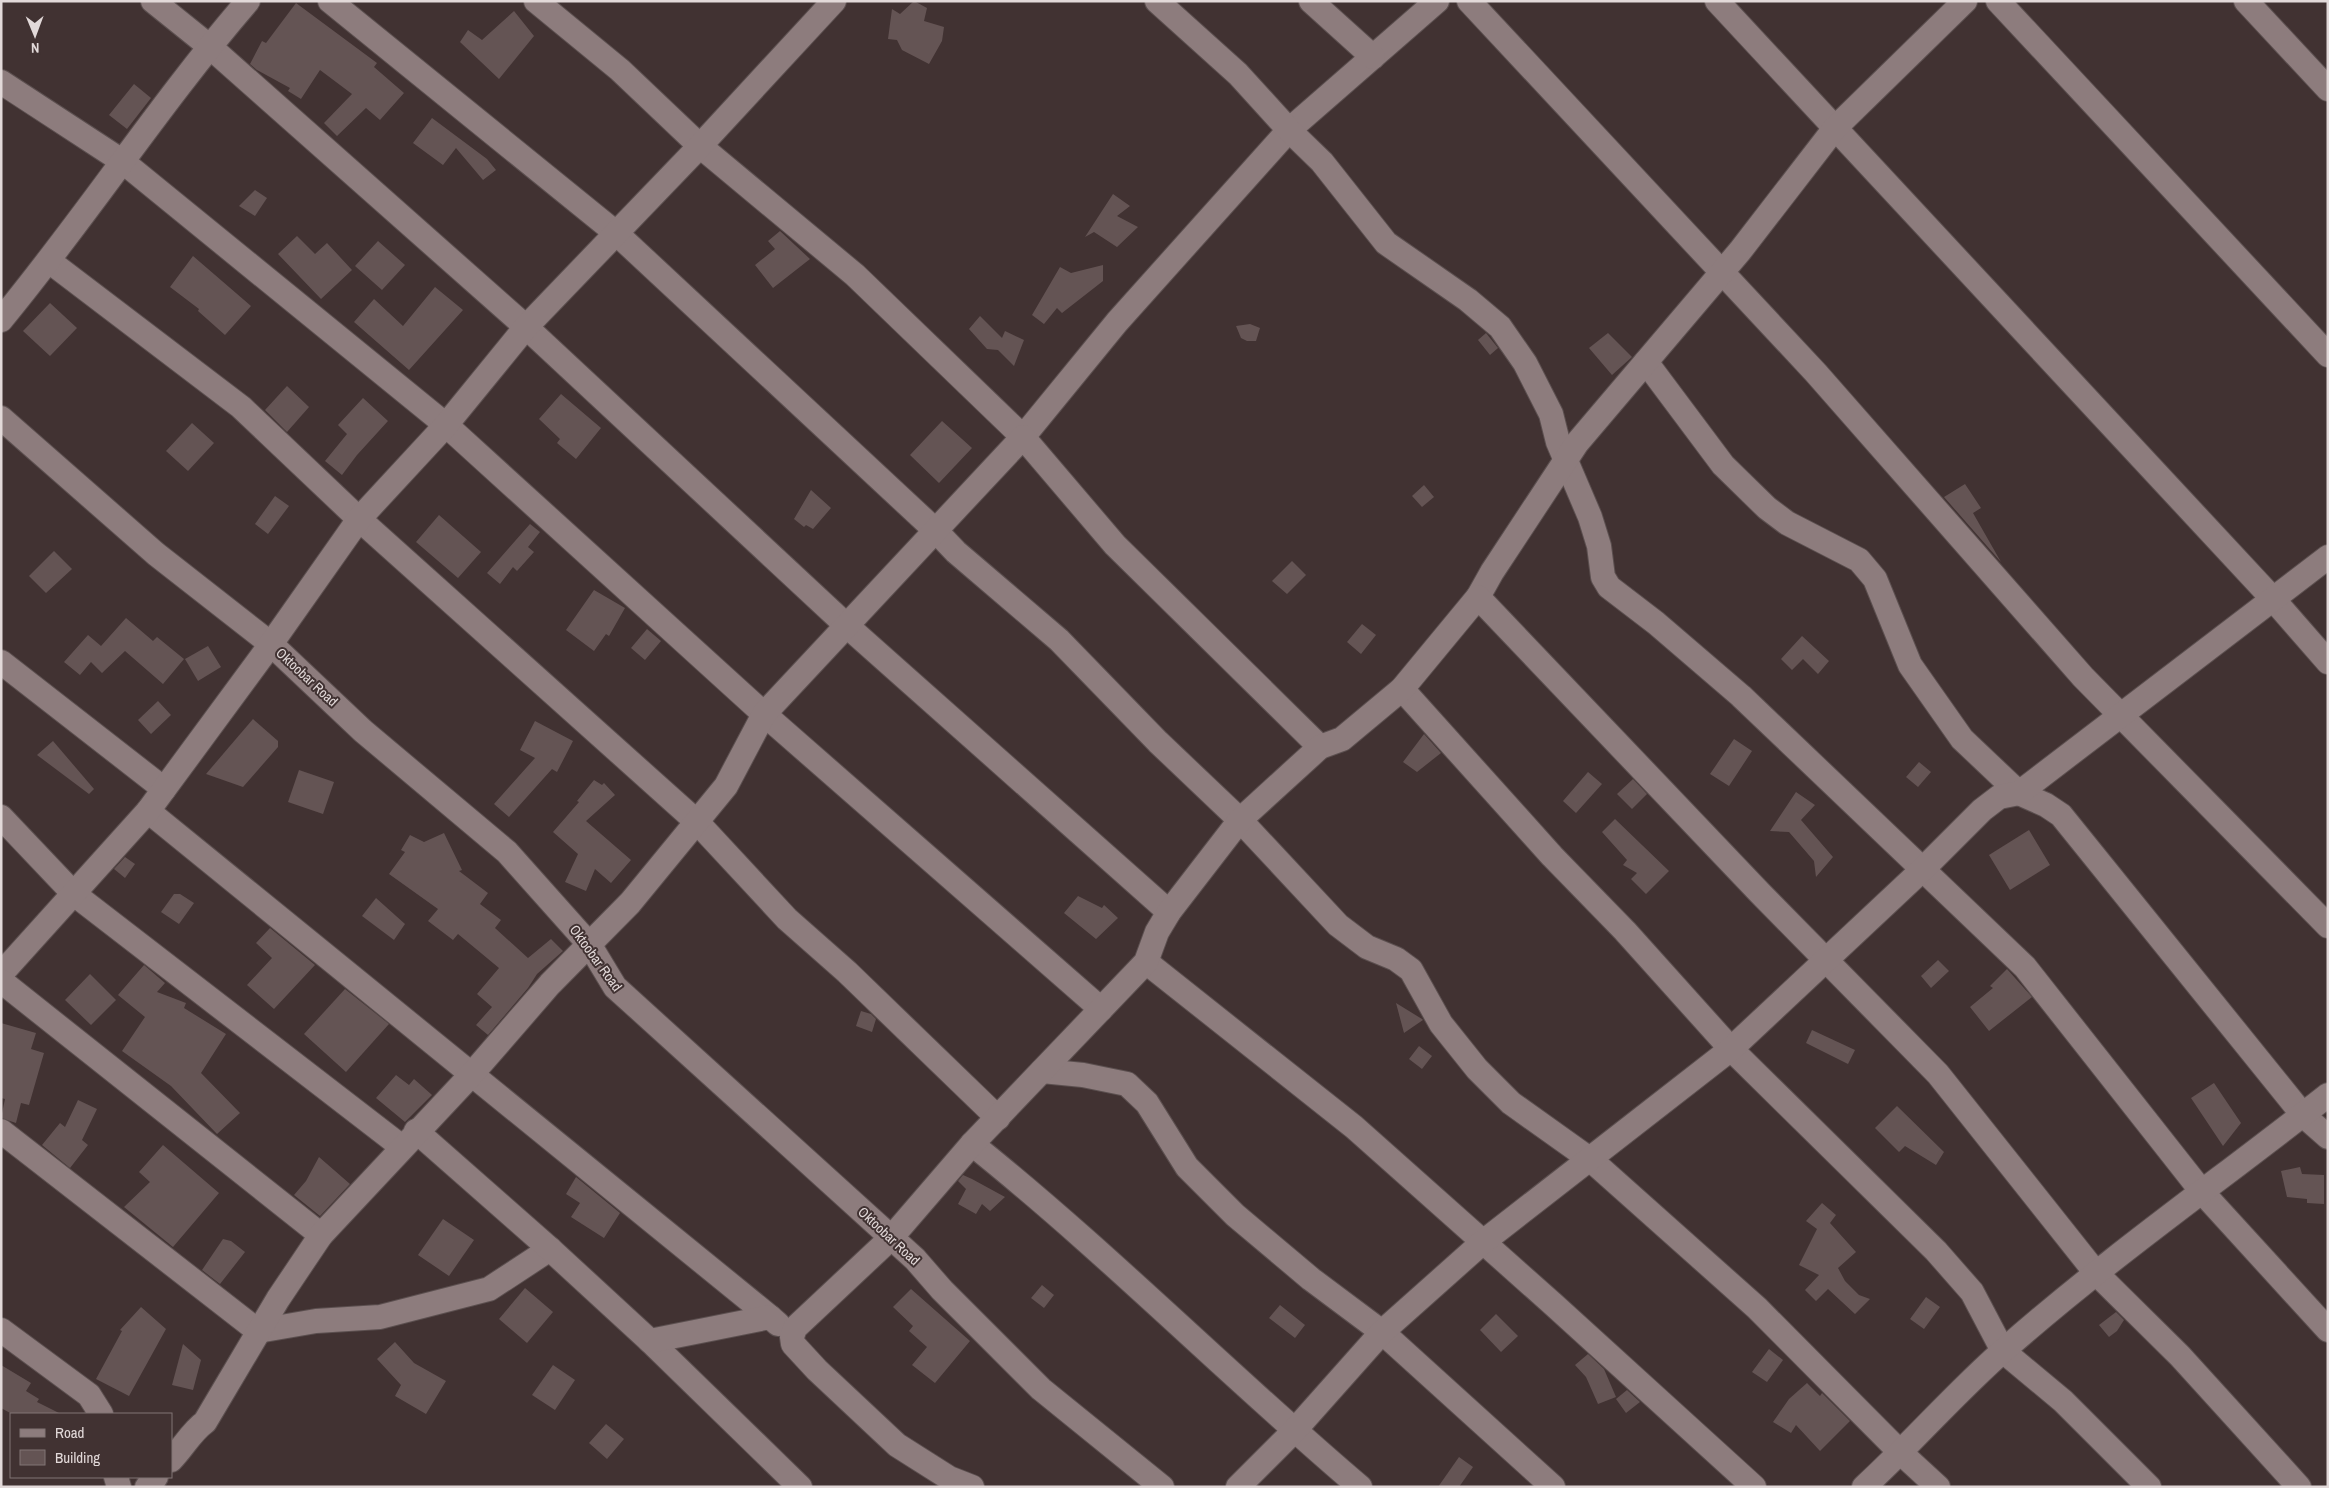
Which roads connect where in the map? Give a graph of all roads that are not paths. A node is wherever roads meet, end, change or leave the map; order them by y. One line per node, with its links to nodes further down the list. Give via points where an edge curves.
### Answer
1 (153, 1): 14 (street)
2 (248, 1): 14 (street)
3 (330, 1): 22 (street)
4 (536, 1): 20 (street, via 620,70)
5 (834, 1): 20 (street)
6 (1157, 1): 19 (street, via 1238,74)
7 (1311, 1): 15 (street)
8 (1437, 1): 15 (street)
9 (1469, 1): 24 (street)
10 (1717, 1): 18 (street)
11 (1965, 1): 18 (street)
12 (1998, 1): 27 (street)
13 (2246, 1): 17 (street)
14 (209, 46): 21 (street); 26 (street)
15 (1373, 57): 19 (street)
16 (1, 82): 21 (street)
17 (2328, 89)
18 (1835, 128): 24 (street); 37 (street)
19 (1289, 130): 31 (street, via 1117,322); 32 (street, via 1322,162 1386,243 1468,300 1500,327 1525,362 1551,414)
20 (700, 146): 22 (street); 31 (street, via 855,275)
21 (122, 161): 23 (street); 30 (street)
22 (616, 233): 26 (street); 34 (street)
23 (49, 262): 25 (street); 33 (street, via 241,407)
24 (1722, 272): 28 (street); 44 (street, via 1816,373 2082,677)
25 (1, 320)
26 (526, 327): 30 (street); 38 (street)
27 (2328, 355)
28 (1646, 362): 32 (street); 47 (street, via 1723,465 1767,508 1859,560 1876,579 1910,665 1962,739)
29 (1, 418): 39 (street, Oktoobar Road, via 156,554)
30 (446, 425): 33 (street); 43 (street)
31 (1023, 437): 34 (street); 45 (street, via 1115,545)
32 (1566, 458): 36 (street); 52 (street, via 1590,517 1599,546 1603,577 1609,588 1656,623 1741,696)
33 (360, 519): 39 (street); 51 (street)
34 (936, 531): 38 (street); 50 (street, via 1058,640)
35 (2328, 557): 37 (street)
36 (1478, 597): 42 (street); 57 (street)
37 (2273, 599): 41 (street); 44 (street)
38 (846, 625): 43 (street); 54 (street)
39 (271, 644): 46 (street); 56 (street, Oktoobar Road, via 363,730 507,852)
40 (1, 662): 46 (street)
41 (2328, 662)
42 (1402, 689): 45 (street, via 1342,738); 62 (street)
43 (764, 714): 51 (street, via 726,786); 61 (street)
44 (2120, 715): 47 (street); 55 (street)
45 (1320, 747): 50 (street)
46 (164, 789): 48 (street)
47 (2019, 793): 52 (street, via 1999,797 1982,810); 66 (street, via 2061,815)
48 (148, 811): 53 (street); 64 (street)
49 (1, 817): 53 (street)
50 (1240, 820): 54 (street); 72 (street, via 1338,924 1368,947 1396,959 1411,970 1442,1024 1477,1069 1511,1102)
51 (697, 822): 56 (street, via 630,903); 67 (street, via 787,919 847,972)
52 (1922, 870): 57 (street); 73 (street, via 2025,968)
53 (74, 894): 59 (street); 70 (street)
54 (1169, 912): 58 (street, via 1157,932)
55 (2328, 926)
56 (589, 944): 64 (street); 75 (street, Oktoobar Road, via 615,987)
57 (1827, 959): 62 (street); 78 (street, via 1938,1074)
58 (1146, 962): 61 (street); 76 (street, via 1354,1127)
59 (1, 974)
60 (1, 981): 74 (street)
61 (1101, 1009): 63 (street)
62 (1731, 1049): 72 (street); 86 (street, via 1936,1251 1972,1292)
63 (1042, 1071): 67 (street); 83 (street, via 1127,1084 1147,1103 1187,1167 1235,1215)
64 (470, 1075): 70 (street); 79 (street)
65 (2328, 1095): 66 (street)
66 (2303, 1115): 69 (street); 73 (street)
67 (998, 1118): 71 (street)
68 (1, 1131): 82 (street)
69 (2328, 1137)
70 (409, 1139): 74 (street); 77 (street)
71 (972, 1144): 75 (street); 88 (street, via 1129,1280)
72 (1591, 1160): 76 (street); 89 (street, via 1757,1308)
73 (2203, 1192): 78 (street); 81 (street)
74 (321, 1235): 82 (street)
75 (891, 1238): 84 (street, via 802,1320); 93 (street, Oktoobar Road, via 1041,1389)
76 (1483, 1242): 83 (street); 97 (street)
77 (550, 1249): 82 (street, via 489,1290 380,1317 316,1321); 85 (street)
78 (2096, 1273): 86 (street); 101 (street, via 2180,1356)
79 (770, 1316): 84 (street); 85 (street)
80 (1, 1330): 87 (street, via 89,1395)
81 (2328, 1330)
82 (258, 1331): 90 (street, via 205,1422 195,1429 187,1444)
83 (1382, 1332): 88 (street); 96 (street)
84 (792, 1337): 92 (street, via 794,1344 818,1370 897,1445 949,1478)
85 (650, 1341): 91 (street)
86 (2003, 1351): 89 (street); 100 (street, via 2063,1401)
87 (100, 1413)
88 (1294, 1431): 94 (street); 95 (street)
89 (1901, 1453): 98 (street); 99 (street)
90 (172, 1459)
91 (800, 1487)
92 (972, 1487)
93 (1162, 1487)
94 (1238, 1487)
95 (1360, 1487)
96 (1553, 1487)
97 (1754, 1487)
98 (1864, 1487)
99 (1938, 1487)
100 (2149, 1487)
101 (2298, 1487)

